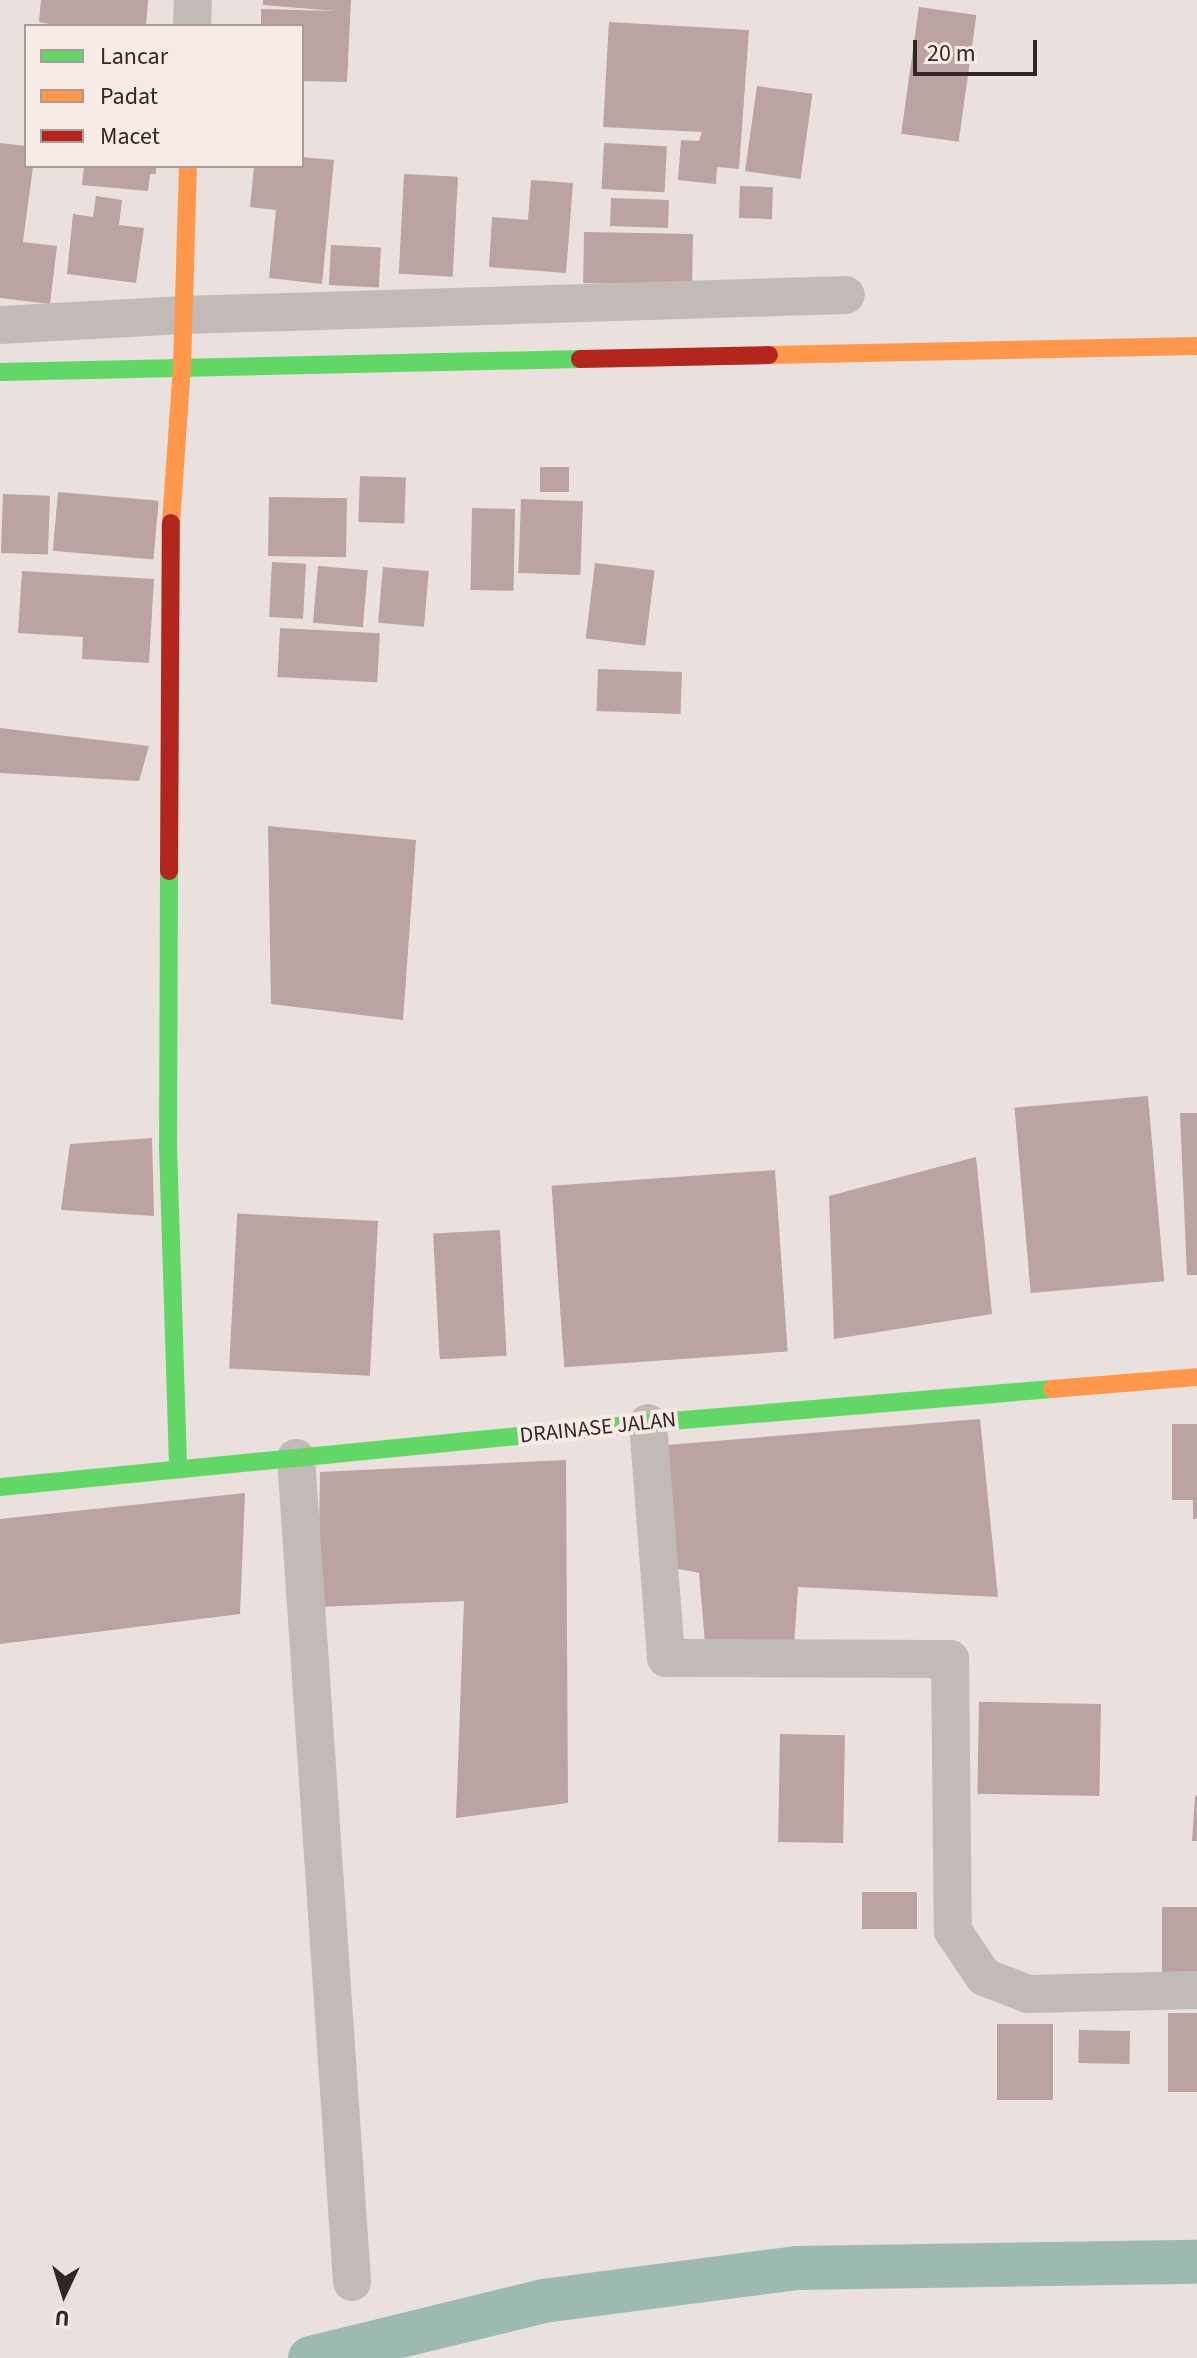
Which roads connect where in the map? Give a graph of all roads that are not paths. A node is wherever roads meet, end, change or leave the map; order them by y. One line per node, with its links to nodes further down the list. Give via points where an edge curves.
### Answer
1 (193, 0): 2 (street)
2 (192, 24)
3 (188, 168): 5 (street)
4 (846, 295): 5 (street)
5 (184, 315): 6 (street); 8 (street)
6 (0, 325)
7 (1197, 346): 8 (street)
8 (182, 367): 9 (street); 13 (street, via 171,500 168,1130)
9 (0, 372)
10 (1197, 1377): 11 (street, DRAINASE JALAN)
11 (648, 1423): 12 (street, DRAINASE JALAN); 15 (street, via 666,1658 950,1659 953,1931 984,1977 1028,1994)
12 (296, 1458): 13 (street, DRAINASE JALAN); 16 (street)
13 (178, 1469): 14 (street, DRAINASE JALAN)
14 (0, 1487)
15 (1197, 1990)
16 (352, 2282)

